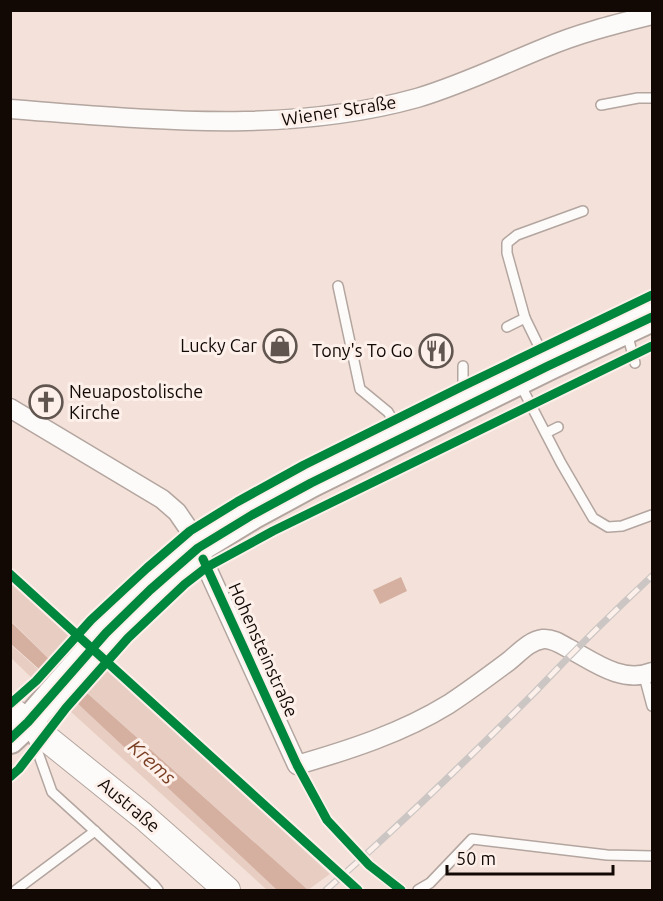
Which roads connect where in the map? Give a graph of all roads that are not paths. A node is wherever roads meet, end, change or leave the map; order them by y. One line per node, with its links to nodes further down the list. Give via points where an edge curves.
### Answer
1 (652, 15): 4 (street, Wiener Straße, via 571,37 407,100 353,112 258,122 162,121)
2 (652, 98): 3 (lane)
3 (601, 105)
4 (10, 109)
5 (583, 211): 8 (lane, via 517,235 507,243)
6 (338, 286): 19 (lane, via 360,389 388,412)
7 (652, 317): 10 (main road)
8 (525, 318): 9 (lane); 13 (lane)
9 (507, 327)
10 (626, 329): 11 (lane); 13 (main road)
11 (635, 363)
12 (463, 366): 15 (lane, via 463,386)
13 (548, 366): 14 (main road)
14 (519, 380): 15 (main road); 18 (lane)
15 (470, 404): 19 (main road)
16 (10, 408): 21 (street, Hohensteinstraße, via 162,498 177,512)
17 (558, 428): 18 (lane)
18 (546, 433): 20 (lane, via 593,518 608,527 622,526)
19 (403, 437): 21 (main road, via 252,515)
20 (652, 514)
21 (198, 549): 24 (main road, via 150,590 51,694); 25 (street, Hohensteinstraße)
22 (648, 674): 23 (lane); 25 (street, via 629,676 612,672 544,639 530,643 448,704 395,732)
23 (652, 706)
24 (16, 724): 26 (lane, via 52,792); 30 (main road, Austraße, via 143,816)
25 (297, 765): 31 (lane, via 327,820 369,865)
26 (95, 831): 28 (lane); 29 (lane)
27 (652, 856): 32 (lane, via 607,855 472,839)
28 (16, 891)
29 (158, 891)
30 (227, 891)
31 (401, 891)
32 (418, 891)

